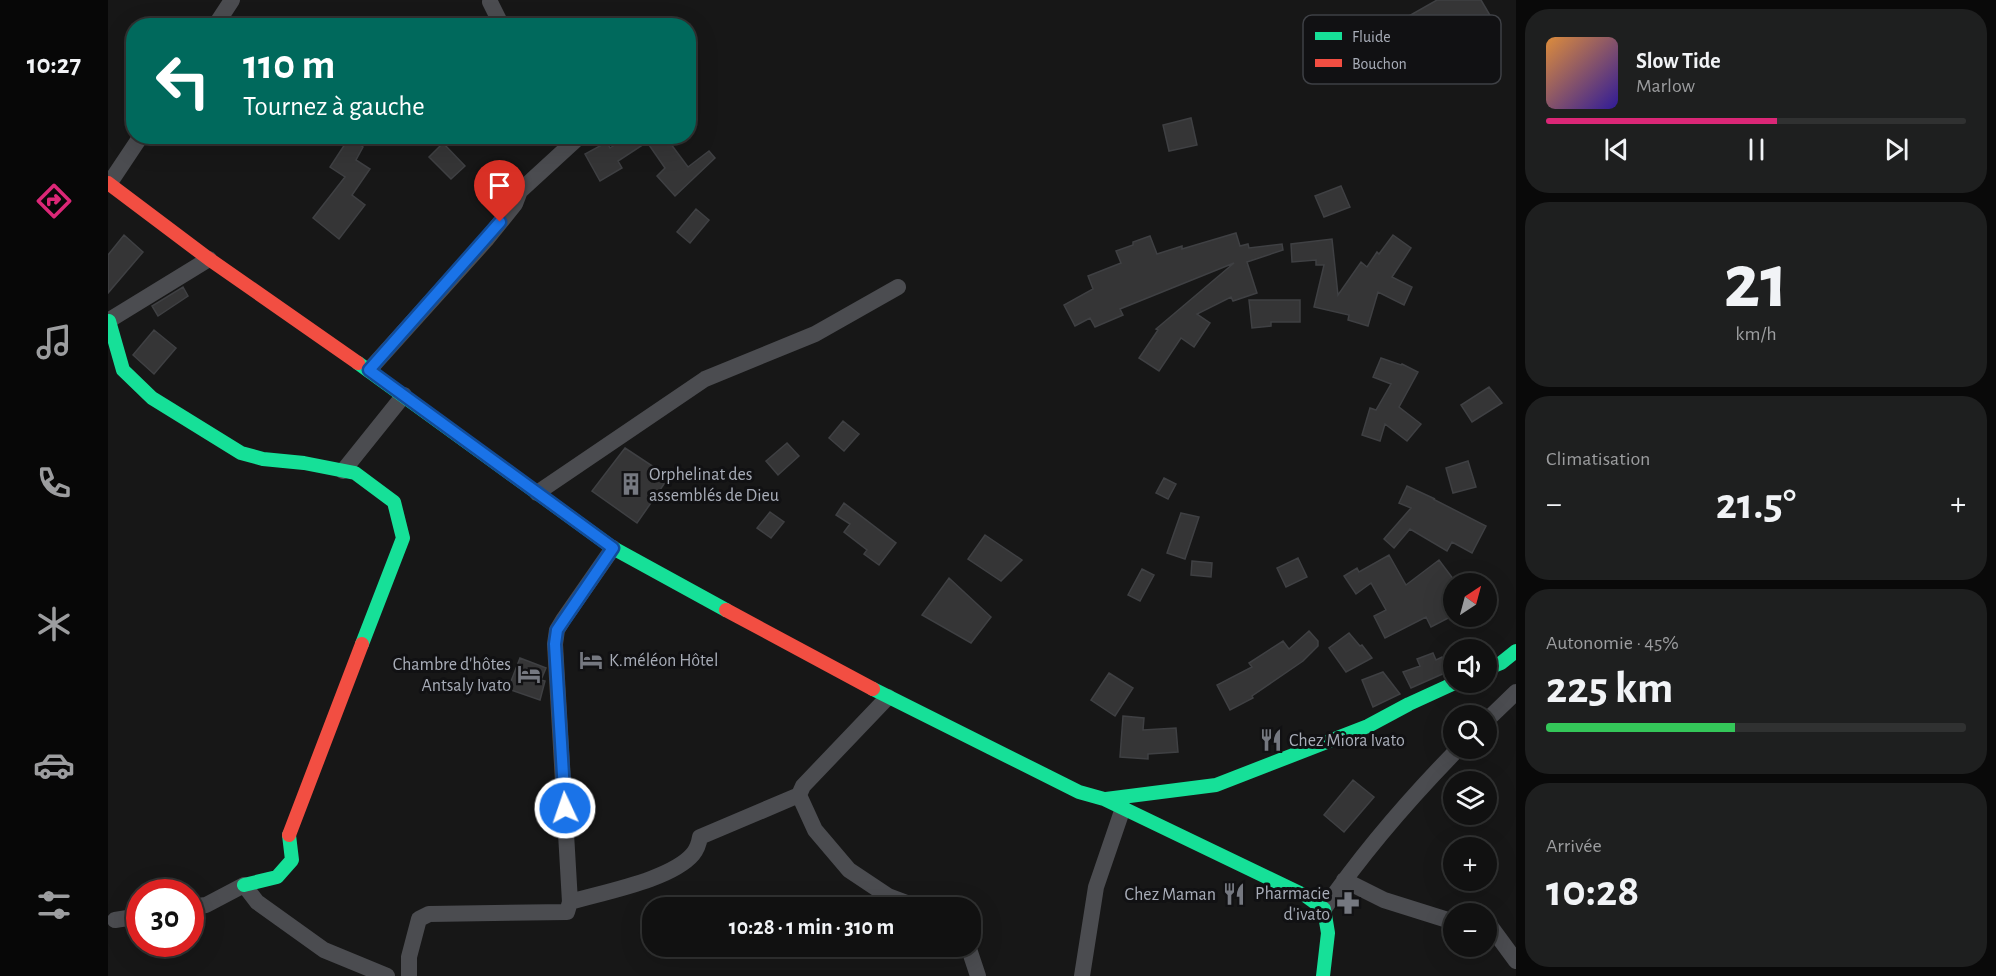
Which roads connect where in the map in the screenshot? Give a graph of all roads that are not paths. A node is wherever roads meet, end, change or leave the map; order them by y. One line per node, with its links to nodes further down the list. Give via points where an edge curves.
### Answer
1 (232, 0): 3 (street)
2 (490, 2): 4 (street)
3 (220, 18)
4 (498, 18)
5 (136, 144): 7 (street)
6 (571, 144): 11 (street, via 520,191 486,240)
7 (109, 184): 8 (street)
8 (209, 259): 10 (street); 11 (street)
9 (898, 287): 14 (street, via 815,334 705,379)
10 (109, 321): 13 (street, via 123,370 152,398 241,453)
11 (369, 370): 12 (street)
12 (404, 396): 13 (street); 14 (street)
13 (343, 471): 27 (street, via 355,473 394,502 403,538 289,836 292,860 277,877)
14 (537, 493): 15 (street)
15 (613, 548): 20 (street); 29 (street, via 563,620 555,644)
16 (1516, 651): 17 (street)
17 (1497, 665)
18 (1443, 688): 24 (street, via 1368,726 1216,785)
19 (1516, 692): 21 (street)
20 (888, 697): 23 (street, via 803,786); 24 (street, via 1079,792)
21 (1497, 710)
22 (1448, 759): 26 (street)
23 (799, 795): 28 (street, via 815,830 849,870); 29 (street, via 700,837 692,856 674,869)
24 (1104, 799): 25 (street)
25 (1123, 808): 31 (street, via 1306,896); 38 (street, via 1096,887)
26 (1344, 879): 31 (street); 33 (street, via 1384,900)
27 (244, 885): 30 (street); 39 (street, via 257,902 324,950)
28 (891, 897)
29 (570, 902): 40 (street, via 567,912 429,914 419,920 409,957)
30 (204, 905)
31 (1324, 909): 42 (street, via 1328,933)
32 (126, 918): 34 (street)
33 (1443, 919)
34 (115, 920)
35 (1497, 935): 37 (street)
36 (972, 957): 41 (street)
37 (1516, 961)
38 (1080, 974)
39 (387, 976)
40 (409, 976)
41 (978, 976)
42 (1323, 976)

